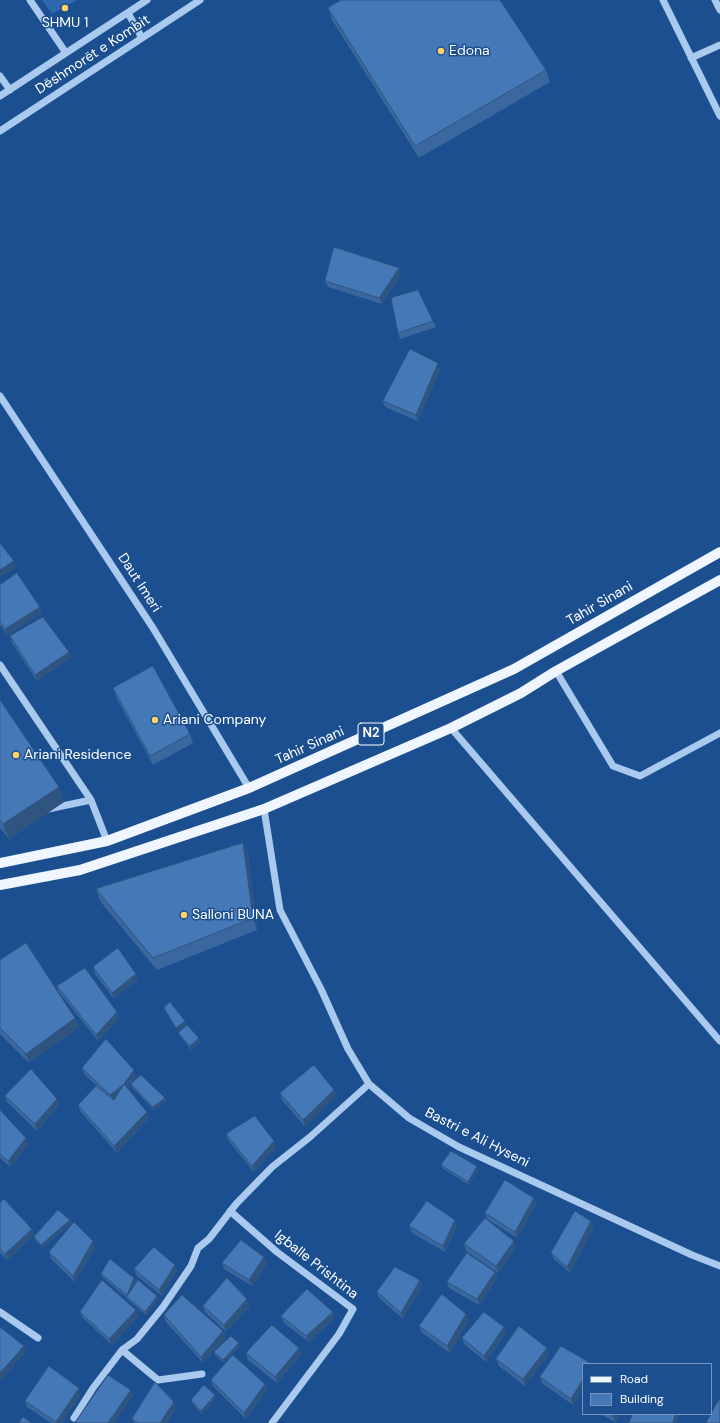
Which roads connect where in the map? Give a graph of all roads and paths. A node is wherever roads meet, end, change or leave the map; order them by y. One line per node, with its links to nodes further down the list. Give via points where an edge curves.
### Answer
1 (30, 0): 10 (street)
2 (147, 0): 7 (street, Dëshmorët e Kombit)
3 (200, 0): 8 (street, Dëshmorët e Kombit)
4 (662, 0): 11 (street)
5 (715, 0): 6 (street)
6 (720, 10)
7 (128, 13): 8 (street); 10 (street, Dëshmorët e Kombit)
8 (142, 38): 16 (street, Dëshmorët e Kombit)
9 (720, 45): 11 (street)
10 (66, 53): 13 (street, Dëshmorët e Kombit)
11 (692, 58): 15 (street)
12 (0, 76): 13 (street)
13 (10, 90): 14 (street, Dëshmorët e Kombit)
14 (0, 96)
15 (720, 116)
16 (0, 131)
17 (0, 396): 24 (street, Daut Imeri, via 153,628)
18 (720, 552): 24 (main road, Tahir Sinani / N2, via 514,669)
19 (720, 580): 21 (main road, N2)
20 (0, 665): 25 (street)
21 (556, 671): 22 (main road, N2, via 521,693); 23 (street, via 613,766 640,776)
22 (451, 728): 26 (main road, N2); 31 (street)
23 (720, 733)
24 (249, 788): 28 (main road, Tahir Sinani / N2)
25 (91, 800): 27 (street); 28 (street)
26 (264, 809): 30 (main road, N2, via 80,870); 32 (street, Bastri e Ali Hyseni, via 280,910 321,988 348,1049)
27 (39, 811)
28 (106, 841): 29 (main road, Tahir Sinani / N2)
29 (0, 863)
30 (0, 885)
31 (720, 1041)
32 (369, 1084): 33 (street, via 272,1167); 34 (street, Bastri e Ali Hyseni, via 409,1118 459,1146)
33 (230, 1212): 37 (street, via 209,1239 198,1248 192,1266 137,1339); 40 (street, Igballe Prishtina, via 353,1310 339,1334)
34 (720, 1266)
35 (0, 1312): 36 (street)
36 (38, 1338)
37 (122, 1350): 38 (street, via 158,1380); 39 (street)
38 (202, 1374)
39 (74, 1418)
40 (272, 1423)

